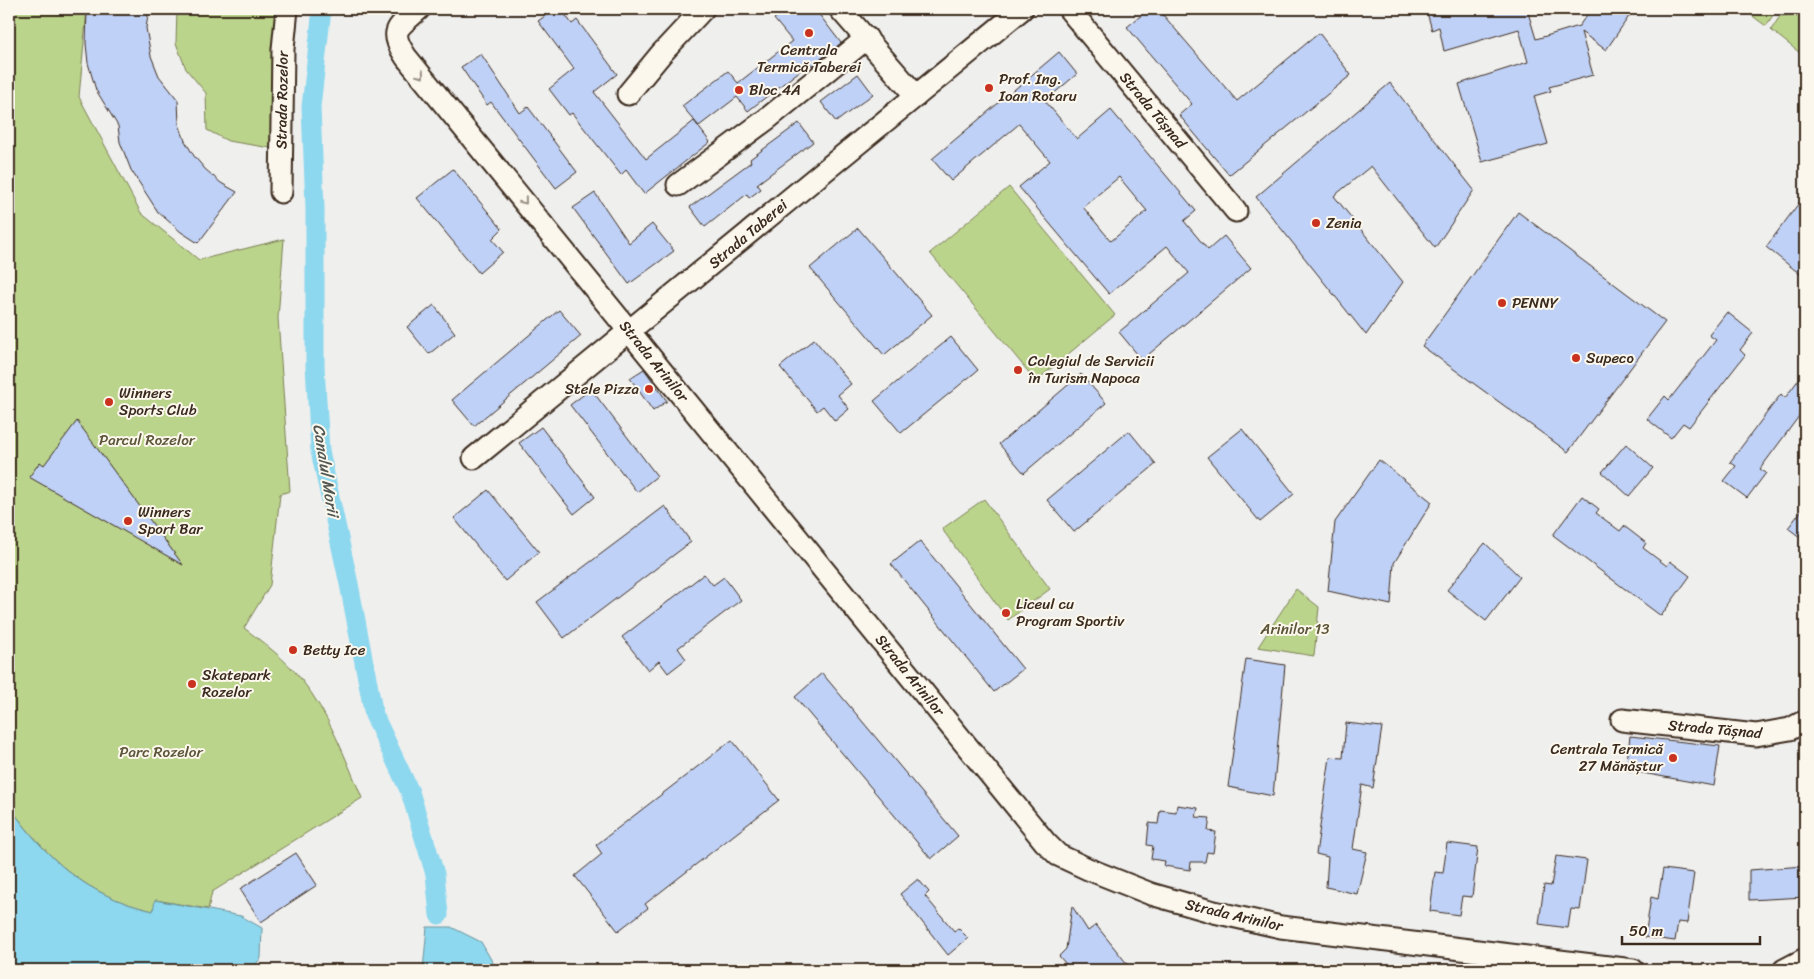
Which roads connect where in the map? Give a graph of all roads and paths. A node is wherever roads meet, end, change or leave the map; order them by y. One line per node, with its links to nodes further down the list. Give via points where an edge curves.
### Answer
1 (287, 9): 11 (street, Strada Rozelor, via 283,49)
2 (420, 9): 13 (street, Strada Arinilor, one-way to 13, via 399,27 396,35 406,57)
3 (703, 9): 8 (street)
4 (840, 9): 7 (street)
5 (1022, 9): 9 (street, Strada Taberei)
6 (1069, 9): 12 (street, Strada Tășnad)
7 (867, 38): 9 (street); 10 (street, via 767,119)
8 (628, 94)
9 (916, 96): 13 (street, Strada Taberei)
10 (678, 185)
11 (281, 192)
12 (1236, 211)
13 (631, 331): 14 (street, Strada Taberei); 18 (street, Strada Arinilor, via 1058,855 1151,894 1281,927)
14 (474, 458)
15 (1622, 720): 16 (street, Strada Tășnad, via 1756,735 1790,729)
16 (1805, 721)
17 (1805, 959): 19 (street)
18 (1632, 970)
19 (1784, 970)

